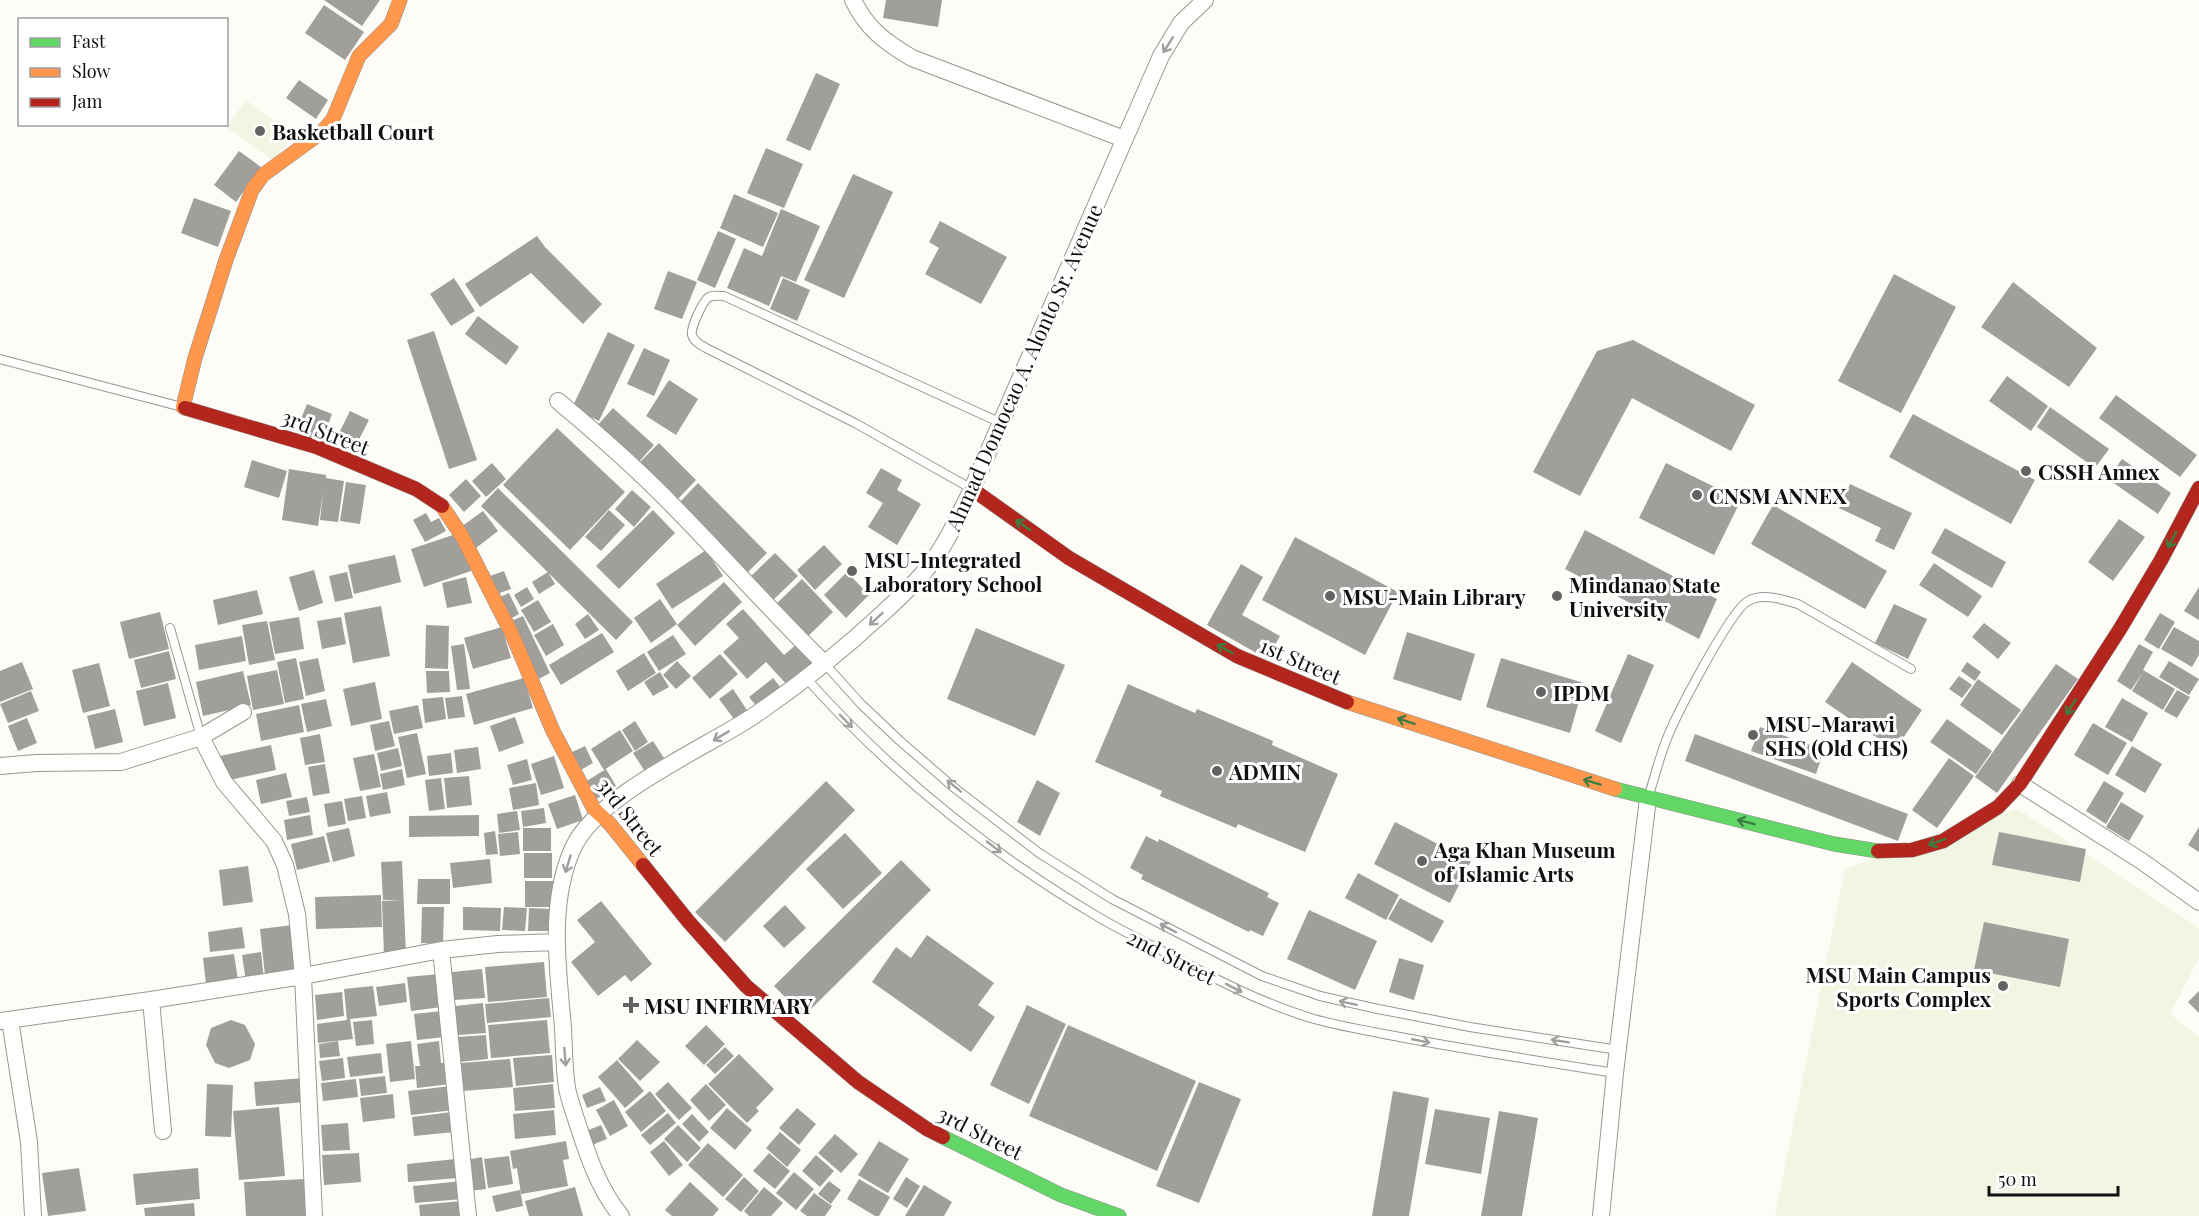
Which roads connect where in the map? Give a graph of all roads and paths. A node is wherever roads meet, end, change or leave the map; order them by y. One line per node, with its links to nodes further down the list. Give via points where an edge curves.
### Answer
1 (400, 0): 7 (street, via 391,24 359,56 333,119 322,132 263,175 252,190 226,260)
2 (853, 0): 4 (street, via 884,42 912,58)
3 (1205, 0): 4 (street, Ahmad Domocao A. Alonto Sr. Avenue, one-way to 4, via 1181,23 1161,56)
4 (1124, 140): 8 (street, Ahmad Domocao A. Alonto Sr. Avenue)
5 (0, 359): 7 (lane)
6 (558, 401): 12 (street, via 679,511)
7 (183, 407): 20 (street, 3rd Street, via 317,447 416,489 443,507 512,634 553,731)
8 (1001, 423): 10 (street, Ahmad Domocao A. Alonto Sr. Avenue); 10 (lane, via 724,296 710,296 692,328 696,342 706,348 855,423)
9 (2199, 488): 18 (street, 1st Street, one-way to 18, via 2120,629)
10 (972, 489): 12 (street, Ahmad Domocao A. Alonto Sr. Avenue, one-way to 12, via 946,540 914,584); 19 (street, 1st Street, one-way to 10, via 1335,698 1236,656 1069,558)
11 (170, 628): 16 (lane)
12 (824, 663): 14 (street, Ahmad Domocao A. Alonto Sr. Avenue); 27 (lane, 2nd Street, one-way to 12, via 1378,1009 1320,996 1262,976 1112,899 1039,853 898,740)
13 (1911, 669): 19 (lane, via 1798,604 1760,597 1746,602 1708,657 1666,740)
14 (806, 678): 20 (street, Ahmad Domocao A. Alonto Sr. Avenue, one-way to 20, via 750,718 629,791); 28 (lane, 2nd Street, one-way to 28, via 883,757 1026,872 1101,919 1251,997 1314,1019 1374,1032)
15 (243, 712): 16 (street)
16 (201, 737): 17 (street, via 121,762); 24 (street, via 224,782 274,841 285,865 297,914)
17 (0, 766)
18 (2020, 784): 19 (street, 1st Street, one-way to 19, via 1998,807 1978,820 1942,841 1912,850 1834,844); 21 (street)
19 (1648, 798): 27 (street)
20 (599, 815): 22 (street, Ahmad Domocao A. Alonto Sr. Avenue, one-way to 22, via 586,827 566,869); 34 (street, 3rd Street, via 746,986 858,1082 927,1130 1061,1194)
21 (2199, 902)
22 (556, 942): 23 (street); 33 (street, Ahmad Domocao A. Alonto Sr. Avenue, one-way to 33, via 567,1089 595,1175)
23 (441, 950): 24 (street); 32 (street)
24 (303, 976): 25 (street); 31 (street)
25 (151, 1000): 26 (street); 29 (street)
26 (5, 1020): 30 (street, via 29,1142)
27 (1618, 1050): 28 (street)
28 (1615, 1073): 35 (street)
29 (163, 1131)
30 (33, 1216)
31 (314, 1216)
32 (468, 1216)
33 (621, 1216)
34 (1119, 1216)
35 (1601, 1216)

